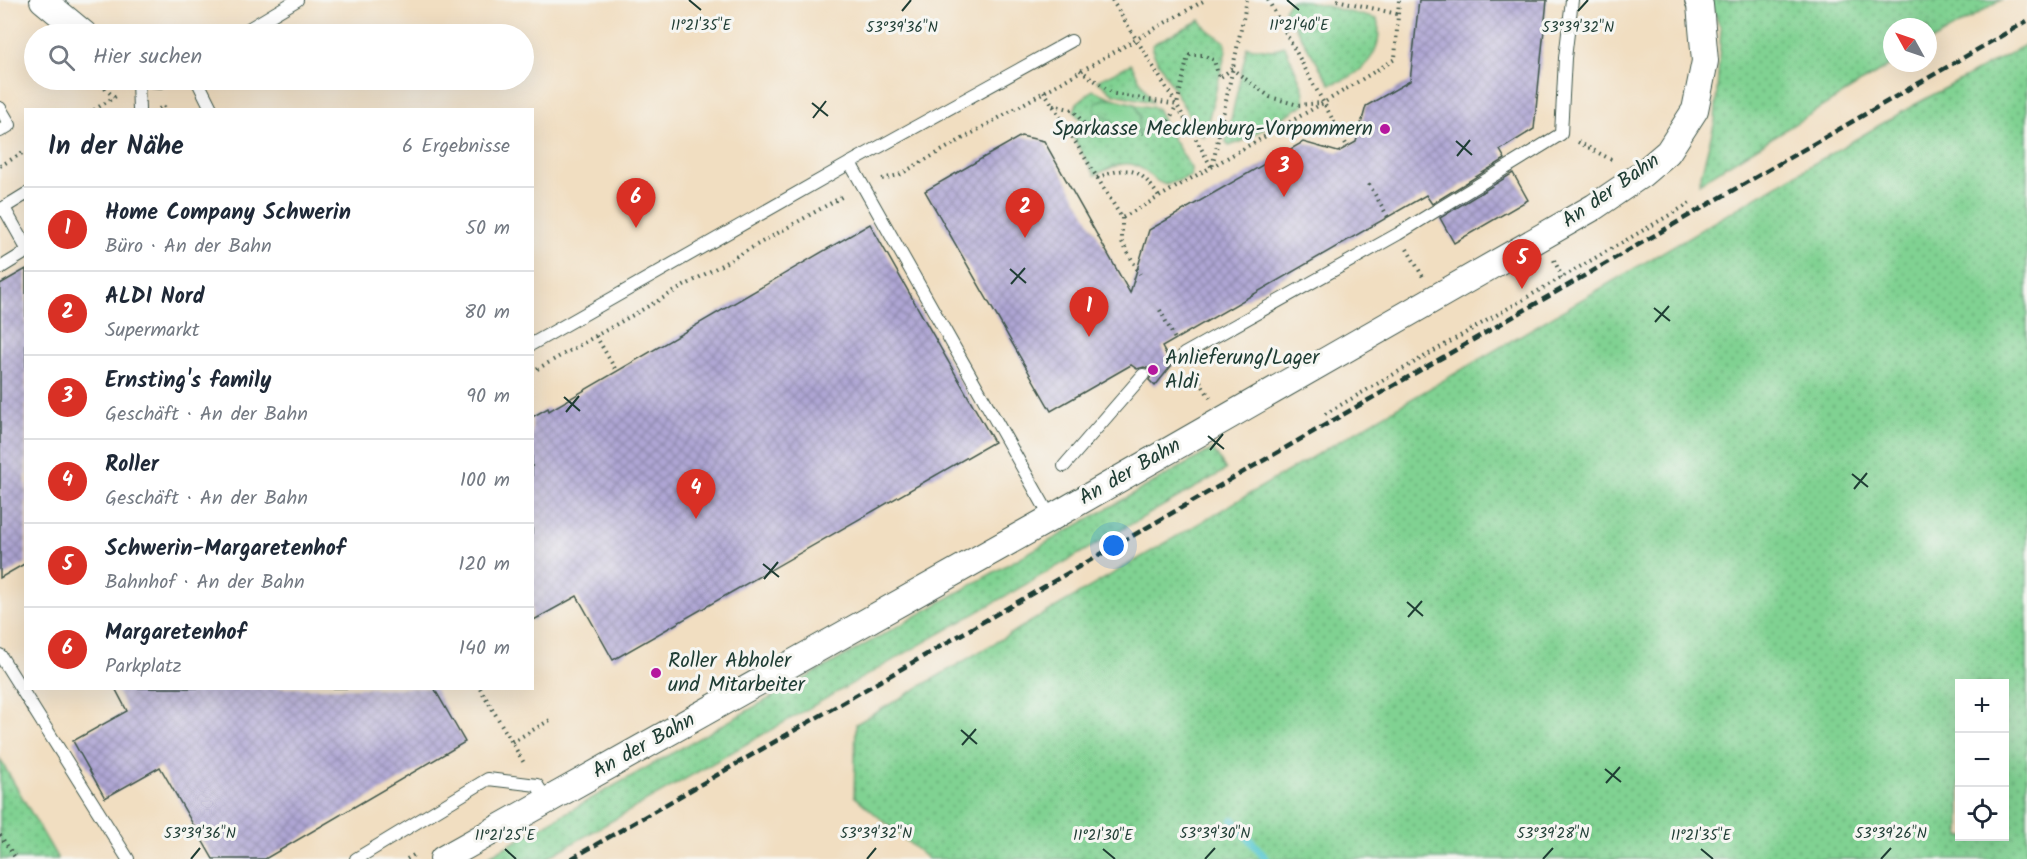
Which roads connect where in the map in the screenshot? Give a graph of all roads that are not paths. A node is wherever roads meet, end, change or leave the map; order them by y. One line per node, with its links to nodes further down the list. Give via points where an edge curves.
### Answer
1 (43, 0): 5 (street)
2 (297, 0): 6 (lane)
3 (1572, 0): 21 (lane, via 1561,134 1398,234)
4 (1698, 0): 24 (street, An der Bahn, via 1705,61 1695,110 1668,152 1641,175 1594,207)
5 (72, 24)
6 (257, 24)
7 (1071, 41): 14 (lane)
8 (139, 90): 11 (lane)
9 (202, 90): 12 (lane)
10 (0, 108): 13 (lane, via 10,125)
11 (139, 108)
12 (211, 108)
13 (0, 131)
14 (850, 164): 20 (lane); 24 (lane)
15 (24, 195): 16 (lane)
16 (2, 209): 17 (lane)
17 (24, 244)
18 (24, 253): 19 (lane)
19 (0, 268)
20 (534, 343)
21 (1184, 354)
22 (1143, 375): 23 (lane)
23 (1064, 466)
24 (1051, 518): 26 (street, An der Bahn)
25 (0, 655): 27 (lane)
26 (542, 793): 28 (lane, via 488,779); 29 (street, An der Bahn)
27 (128, 859)
28 (356, 859)
29 (443, 859)

